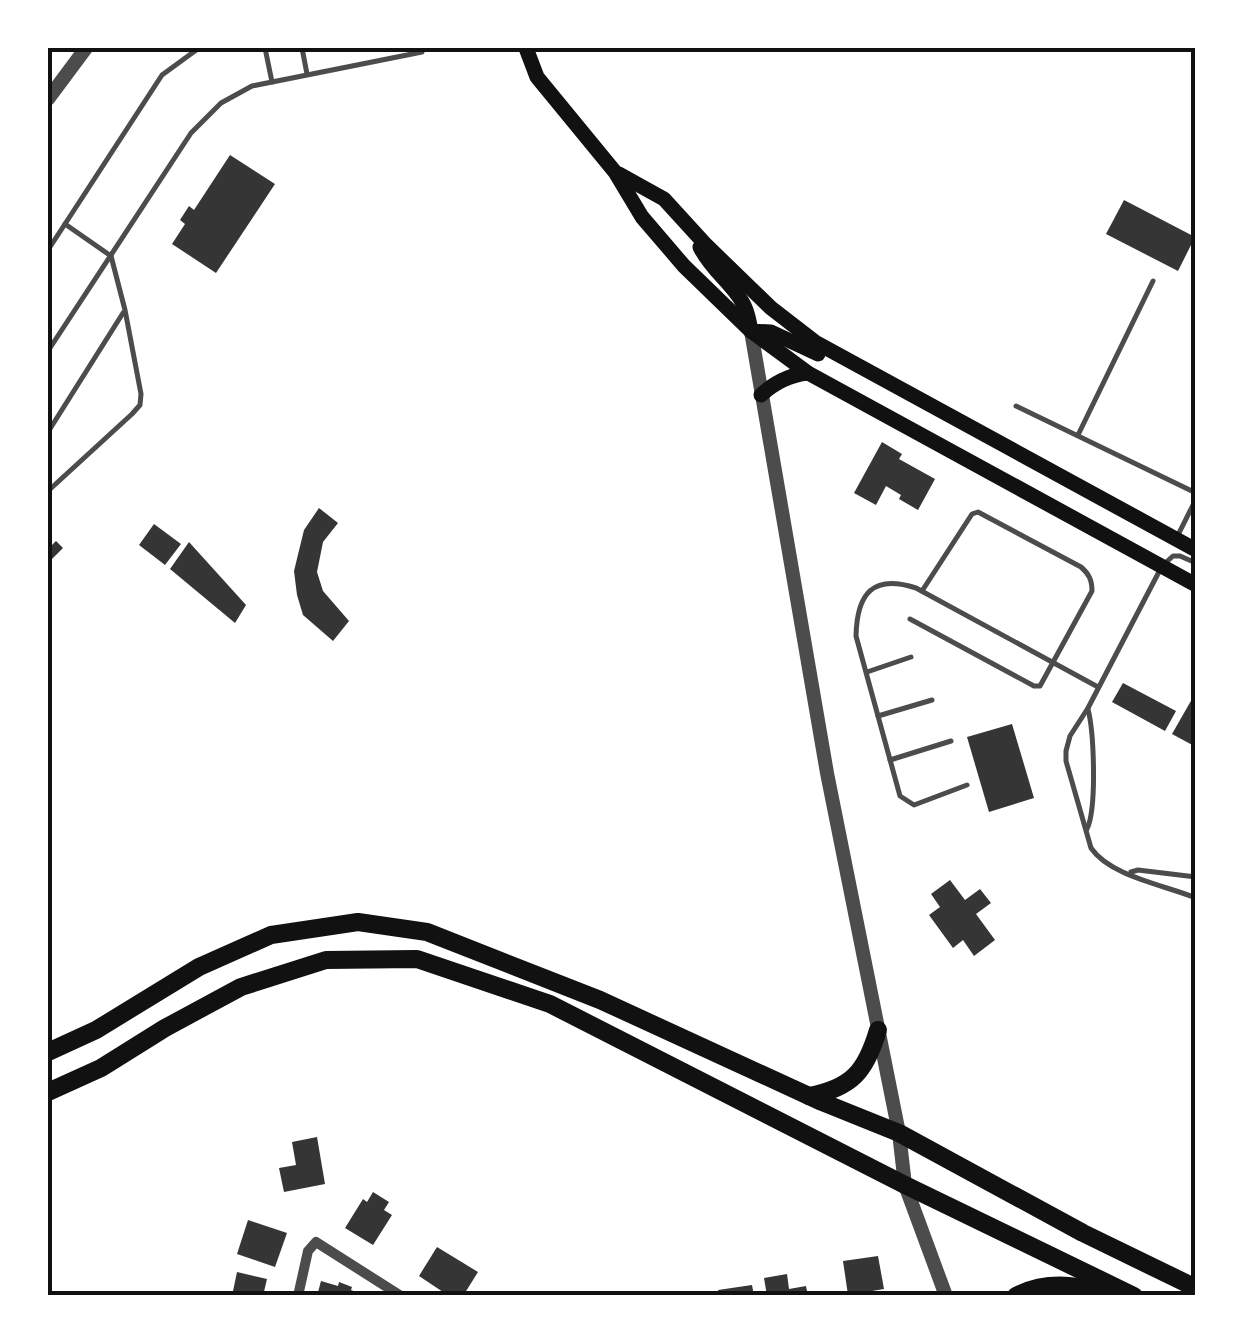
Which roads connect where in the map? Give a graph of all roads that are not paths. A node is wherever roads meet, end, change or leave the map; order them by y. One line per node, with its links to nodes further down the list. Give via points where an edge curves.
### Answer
1 (86, 48): 9 (street)
2 (199, 48): 11 (lane, via 162,75)
3 (264, 48): 8 (lane)
4 (302, 48): 7 (lane)
5 (526, 48): 10 (main road, via 538,76)
6 (422, 52): 7 (lane)
7 (307, 75): 8 (lane)
8 (272, 82): 14 (lane, via 236,94 206,116)
9 (48, 99)
10 (615, 172): 12 (main road, via 664,200); 17 (main road, via 642,217)
11 (65, 224): 13 (lane); 14 (lane)
12 (690, 226): 17 (main road, via 704,256 742,300); 22 (main road, via 771,308 815,342)
13 (48, 250)
14 (112, 256): 16 (lane); 18 (lane)
15 (1153, 281): 24 (lane)
16 (125, 310): 23 (lane); 25 (lane, via 140,405)
17 (751, 331): 19 (main road); 20 (street); 22 (main road, via 788,338 917,410)
18 (48, 351)
19 (808, 373): 20 (main road, via 775,382); 30 (main road)
20 (761, 395): 48 (street)
21 (1016, 406): 24 (lane)
22 (965, 424): 27 (main road)
23 (48, 432)
24 (1078, 435): 26 (lane)
25 (48, 491)
26 (1196, 497): 27 (lane)
27 (1176, 540): 28 (main road); 30 (main road)
28 (1196, 550)
29 (1196, 562): 30 (lane, via 1173,556)
30 (1162, 566): 31 (main road); 37 (lane)
31 (1196, 585)
32 (922, 591): 35 (lane); 35 (lane, via 972,514 987,515 1088,573 1092,591); 36 (lane, via 884,582 863,598 856,636)
33 (910, 619): 35 (lane, via 1034,686)
34 (912, 657): 36 (lane)
35 (1054, 662): 37 (lane)
36 (866, 672): 40 (lane)
37 (1098, 686): 39 (lane)
38 (932, 700): 40 (lane)
39 (1088, 708): 44 (lane, via 1093,728); 44 (lane, via 1070,736 1066,761)
40 (878, 716): 42 (lane)
41 (951, 740): 42 (lane)
42 (890, 760): 43 (lane, via 900,796 914,806)
43 (967, 785)
44 (1087, 829): 45 (lane, via 1101,861)
45 (1128, 872): 46 (lane); 47 (lane)
46 (1196, 877)
47 (1196, 898)
48 (878, 1030): 51 (main road, via 857,1076); 52 (street)
49 (48, 1052): 51 (main road, via 270,935 358,922 427,932 600,1000)
50 (48, 1092): 53 (main road, via 241,987 326,960 417,959 550,1004)
51 (809, 1096): 52 (main road)
52 (899, 1133): 53 (street); 54 (main road)
53 (906, 1185): 57 (street); 60 (main road)
54 (1196, 1288)
55 (298, 1296): 56 (street, via 308,1250 316,1242)
56 (401, 1296)
57 (946, 1296)
58 (1016, 1296): 59 (main road, via 1073,1285)
59 (1118, 1296)
60 (1134, 1296)

